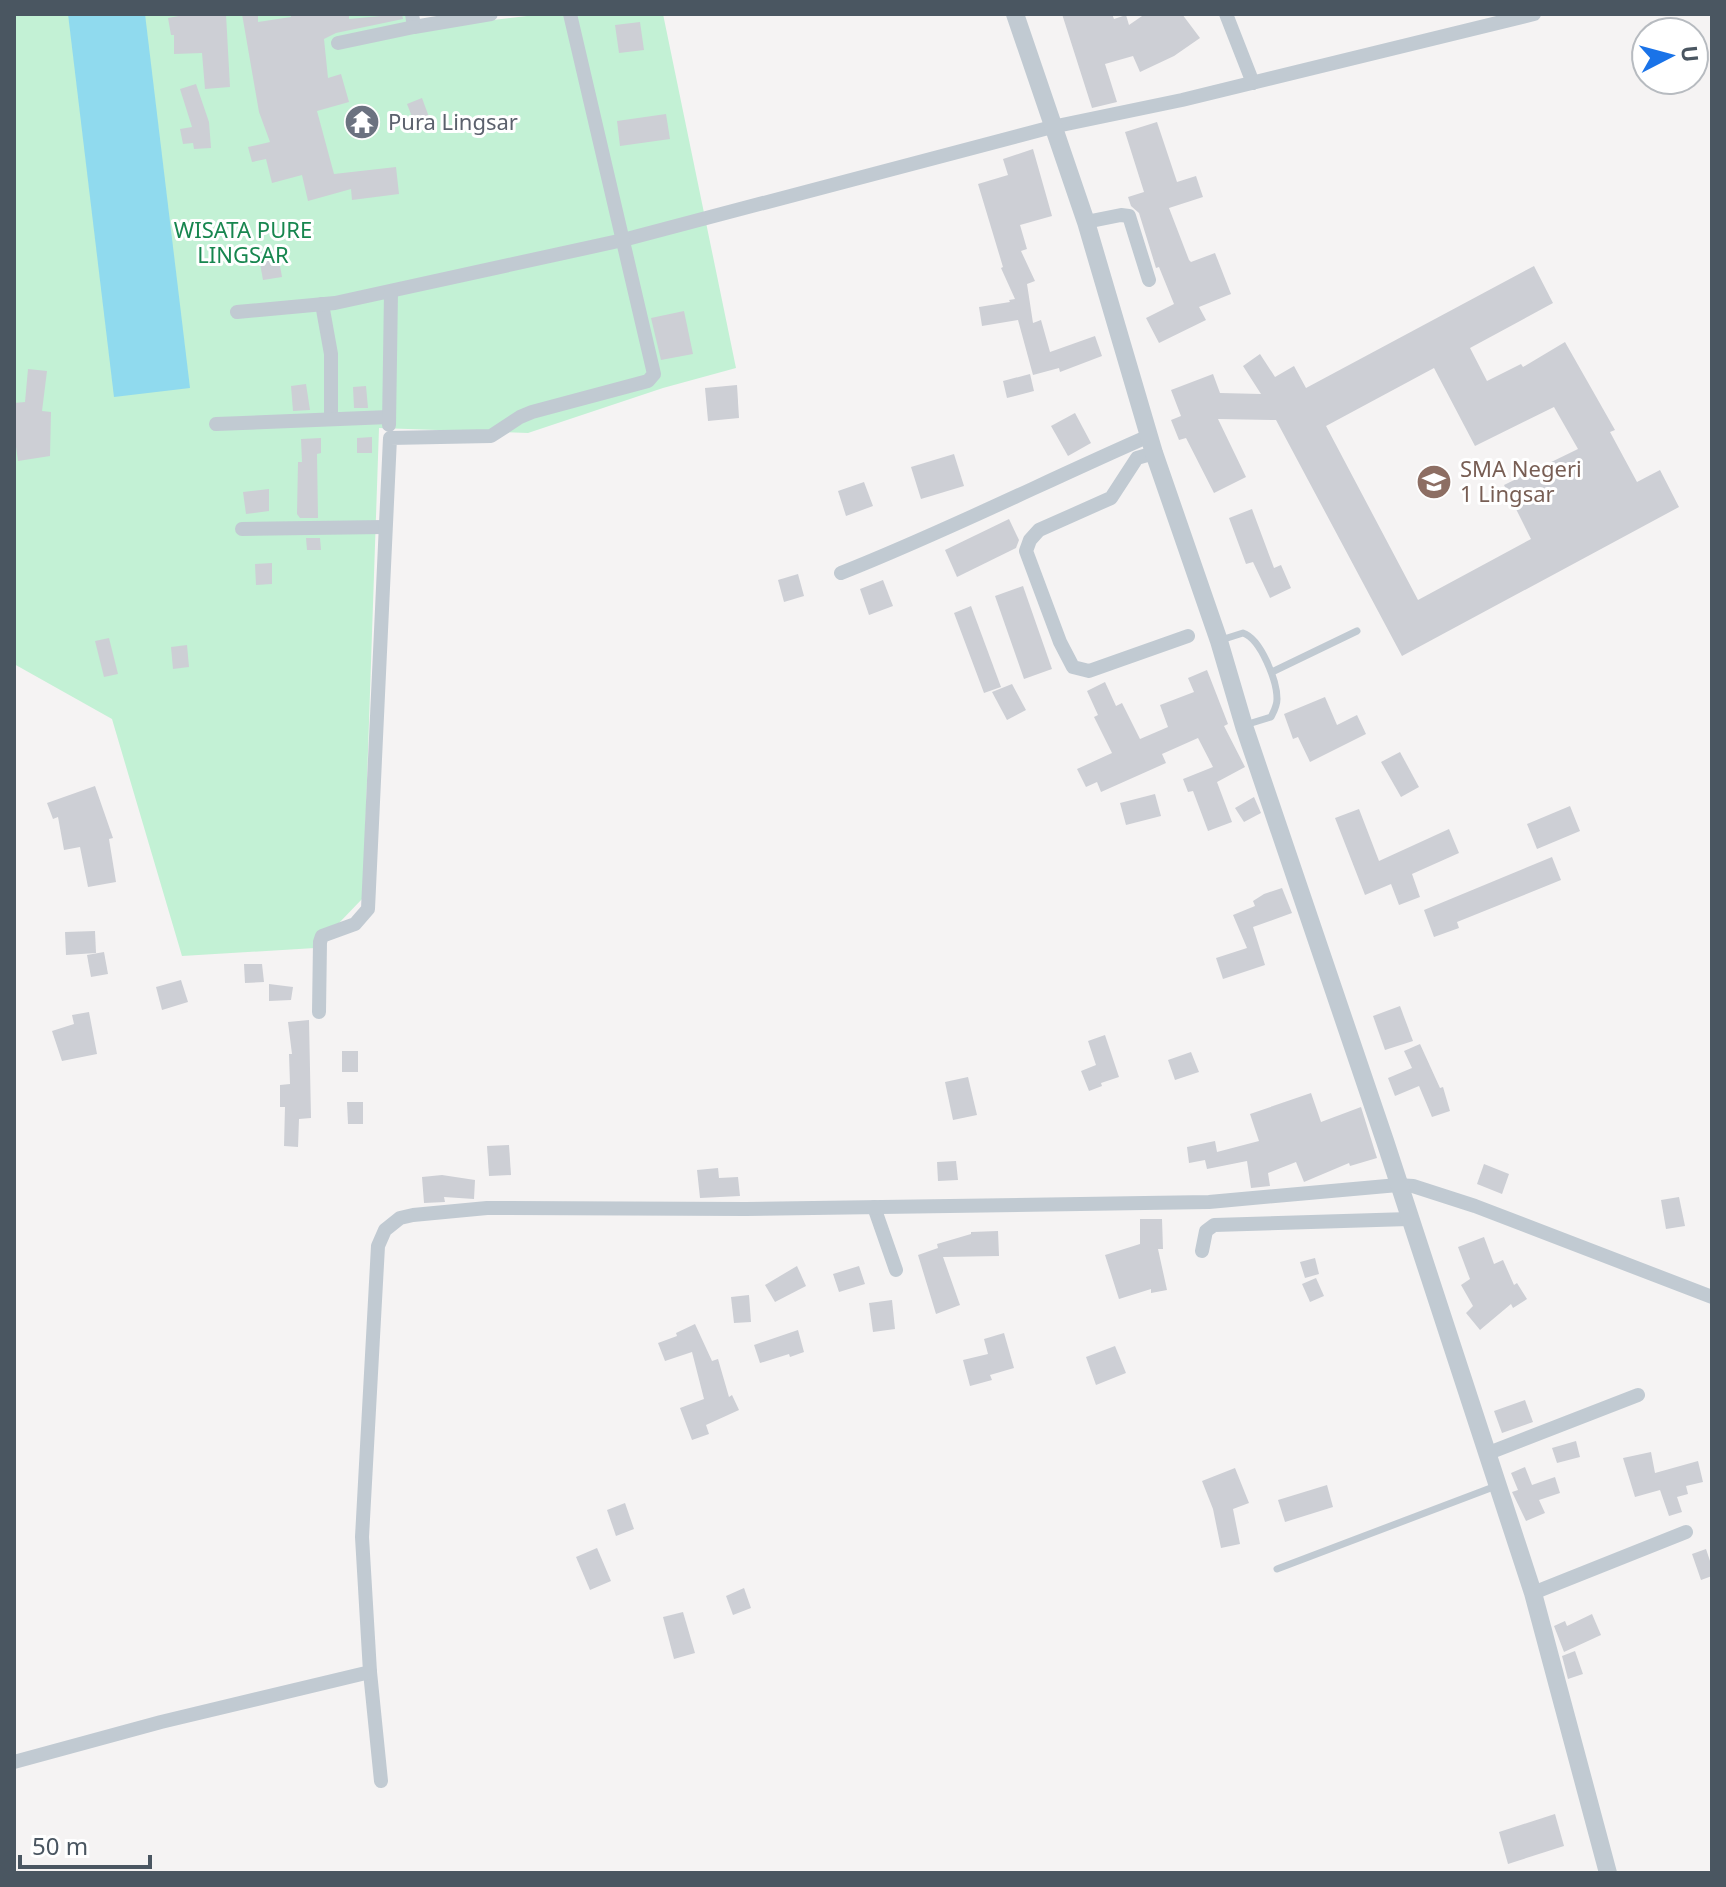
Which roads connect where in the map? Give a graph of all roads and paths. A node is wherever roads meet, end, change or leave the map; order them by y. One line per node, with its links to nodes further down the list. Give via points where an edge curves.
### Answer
1 (491, 14): 6 (street)
2 (570, 14): 11 (street)
3 (1015, 14): 9 (street)
4 (1226, 14): 8 (street)
5 (1534, 14): 8 (street)
6 (413, 20): 7 (street)
7 (338, 43)
8 (1253, 83): 9 (street)
9 (1052, 127): 10 (street); 11 (street)
10 (1086, 222): 12 (street, via 1129,216); 20 (street)
11 (623, 240): 13 (street); 19 (street, via 654,374 648,381 532,412 491,436)
12 (1149, 280)
13 (391, 292): 14 (street); 16 (street)
14 (322, 304): 15 (street); 17 (street, via 330,335)
15 (237, 312)
16 (389, 417): 17 (street); 19 (street)
17 (331, 419): 18 (street)
18 (216, 424)
19 (390, 438): 21 (street)
20 (1151, 444): 23 (street, via 1015,495); 25 (street, via 1111,498 1039,530 1026,551 1073,667 1089,671); 26 (street)
21 (384, 527): 22 (street); 29 (street, via 368,909 355,924 322,936)
22 (242, 529)
23 (841, 573)
24 (1357, 631): 27 (lane)
25 (1188, 636)
26 (1219, 641): 27 (lane, via 1243,633 1252,636); 28 (street)
27 (1272, 672): 28 (lane, via 1278,703 1271,717)
28 (1244, 726): 30 (street)
29 (319, 1012)
30 (1398, 1185): 31 (street, via 1209,1202); 32 (street); 35 (street, via 1475,1206)
31 (874, 1207): 34 (street); 42 (street, via 487,1208 413,1215 385,1230 378,1246 362,1537)
32 (1409, 1219): 33 (street, via 1214,1225 1206,1231); 37 (street)
33 (1202, 1251)
34 (896, 1270)
35 (1712, 1297)
36 (1638, 1395): 37 (street)
37 (1486, 1454): 38 (street)
38 (1498, 1486): 40 (lane); 41 (street)
39 (1686, 1532): 41 (street)
40 (1277, 1569)
41 (1533, 1593): 45 (street)
42 (370, 1672): 43 (street); 44 (street)
43 (14, 1762)
44 (381, 1781)
45 (1608, 1873)

